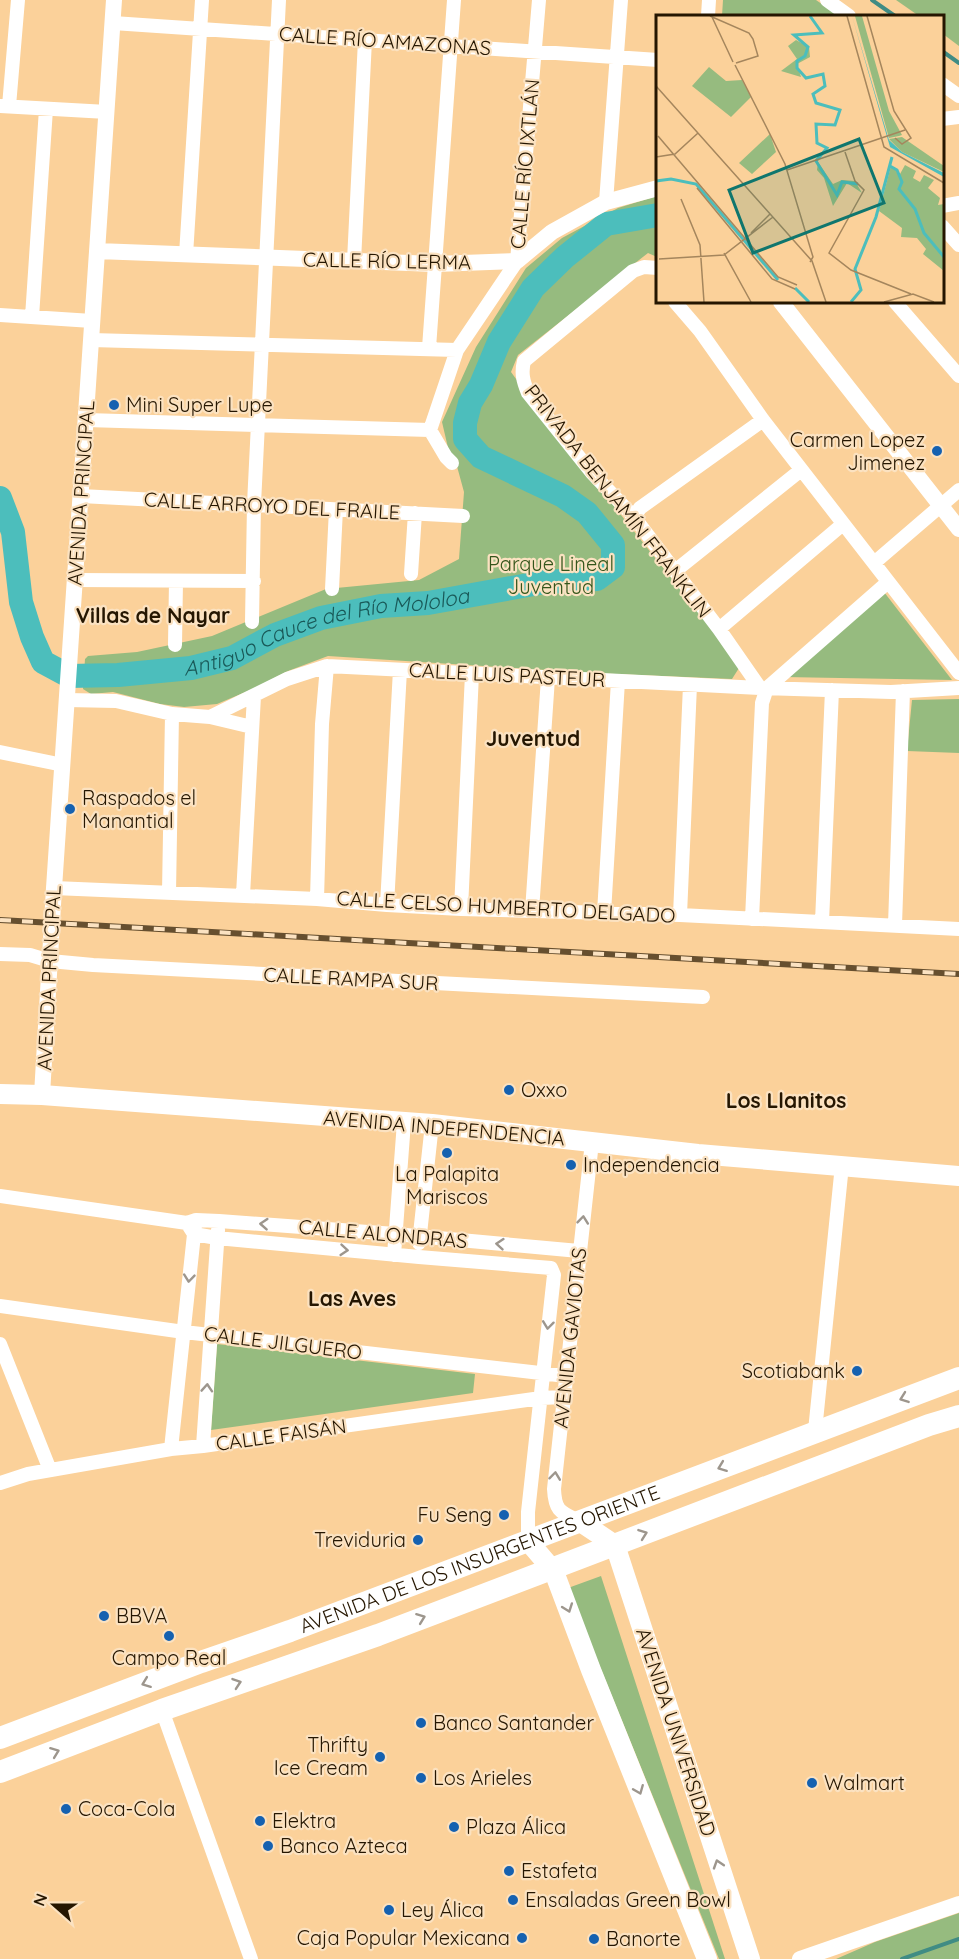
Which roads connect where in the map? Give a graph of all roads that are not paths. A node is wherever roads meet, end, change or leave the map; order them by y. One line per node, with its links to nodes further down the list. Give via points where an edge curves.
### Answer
1 (18, 0): 22 (street)
2 (114, 0): 12 (street, AVENIDA PRINCIPAL)
3 (202, 0): 13 (street)
4 (279, 0): 14 (street)
5 (454, 0): 16 (street)
6 (539, 0): 17 (street, CALLE RÍO IXTLÁN)
7 (621, 0): 18 (street)
8 (709, 0): 10 (street)
9 (827, 0): 11 (street)
10 (708, 15)
11 (848, 15)
12 (112, 23): 13 (street, CALLE RÍO AMAZONAS); 24 (street, AVENIDA PRINCIPAL)
13 (201, 29): 14 (street, CALLE RÍO AMAZONAS); 34 (street)
14 (277, 34): 15 (street, CALLE RÍO AMAZONAS); 35 (street)
15 (364, 40): 16 (street, CALLE RÍO AMAZONAS); 36 (street)
16 (451, 46): 17 (street, CALLE RÍO AMAZONAS); 38 (street)
17 (535, 52): 18 (street, CALLE RÍO AMAZONAS); 37 (street, CALLE RÍO IXTLÁN)
18 (616, 57): 19 (street, CALLE RÍO AMAZONAS); 28 (street)
19 (656, 60)
20 (944, 85): 21 (street)
21 (959, 96)
22 (4, 106): 23 (street)
23 (46, 109): 24 (street); 44 (street)
24 (107, 112): 33 (street, AVENIDA PRINCIPAL)
25 (959, 117): 26 (street)
26 (944, 119)
27 (656, 188): 28 (street)
28 (606, 202): 37 (street, via 552,232)
29 (959, 203): 30 (street)
30 (944, 206)
31 (944, 228): 32 (street)
32 (959, 245)
33 (97, 251): 34 (street, CALLE RÍO LERMA); 45 (street, AVENIDA PRINCIPAL)
34 (186, 255): 35 (street, CALLE RÍO LERMA)
35 (266, 258): 36 (street, CALLE RÍO LERMA); 47 (street)
36 (354, 261): 38 (street, CALLE RÍO LERMA)
37 (517, 261): 38 (street, CALLE RÍO LERMA); 49 (street, CALLE RÍO IXTLÁN)
38 (435, 264): 48 (street)
39 (656, 268): 64 (street, PRIVADA BENJAMÍN FRANKLIN, via 633,271 524,361 521,371 528,393 592,473)
40 (676, 303): 52 (street)
41 (782, 303): 60 (street)
42 (896, 303): 50 (street)
43 (0, 315): 44 (street)
44 (32, 317): 45 (street)
45 (92, 321): 46 (street, AVENIDA PRINCIPAL)
46 (91, 340): 47 (street); 51 (street, AVENIDA PRINCIPAL)
47 (262, 345): 48 (street); 53 (street)
48 (429, 348): 49 (street)
49 (457, 350): 54 (street, CALLE RÍO IXTLÁN)
50 (959, 376)
51 (86, 420): 53 (street); 58 (street, AVENIDA PRINCIPAL)
52 (763, 420): 56 (street); 64 (street, via 640,508)
53 (258, 425): 54 (street); 59 (street)
54 (430, 430): 55 (street)
55 (452, 463)
56 (801, 470): 65 (street); 68 (street)
57 (959, 490): 60 (street)
58 (81, 496): 59 (street, CALLE ARROYO DEL FRAILE); 70 (street, AVENIDA PRINCIPAL)
59 (254, 504): 61 (street, CALLE ARROYO DEL FRAILE); 72 (street)
60 (941, 507): 66 (street); 67 (street)
61 (336, 508): 62 (street, CALLE ARROYO DEL FRAILE); 74 (street)
62 (415, 513): 63 (street, CALLE ARROYO DEL FRAILE); 69 (street)
63 (463, 516)
64 (634, 517): 68 (street, PRIVADA BENJAMÍN FRANKLIN)
65 (843, 524): 67 (street); 76 (street)
66 (959, 530)
67 (874, 563): 73 (street)
68 (675, 571): 76 (street, PRIVADA BENJAMÍN FRANKLIN)
69 (411, 574)
70 (75, 580): 71 (street); 89 (street, AVENIDA PRINCIPAL)
71 (176, 580): 72 (street); 77 (street)
72 (254, 580): 75 (street)
73 (888, 582): 80 (street); 85 (street)
74 (332, 589)
75 (252, 622)
76 (719, 629): 85 (street, PRIVADA BENJAMÍN FRANKLIN)
77 (175, 645)
78 (327, 666): 79 (street, CALLE LUIS PASTEUR); 90 (street, CALLE LUIS PASTEUR, via 287,679); 99 (street)
79 (400, 670): 81 (street, CALLE LUIS PASTEUR); 100 (street)
80 (959, 673)
81 (472, 674): 82 (street, CALLE LUIS PASTEUR); 101 (street)
82 (548, 678): 83 (street, CALLE LUIS PASTEUR); 102 (street)
83 (618, 681): 84 (street, CALLE LUIS PASTEUR); 103 (street)
84 (690, 685): 85 (street, CALLE LUIS PASTEUR); 104 (street)
85 (763, 688): 87 (street, CALLE LUIS PASTEUR); 105 (street)
86 (959, 688): 88 (street, CALLE LUIS PASTEUR)
87 (832, 690): 88 (street, CALLE LUIS PASTEUR); 106 (street)
88 (903, 691): 107 (street)
89 (67, 696): 91 (street, via 116,701); 95 (street, AVENIDA PRINCIPAL)
90 (254, 696): 92 (street, CALLE LUIS PASTEUR); 93 (street)
91 (172, 714): 92 (street); 97 (street)
92 (210, 717): 93 (street)
93 (252, 727): 98 (street)
94 (0, 752): 95 (street)
95 (63, 765): 96 (street, AVENIDA PRINCIPAL)
96 (54, 888): 97 (street, CALLE CELSO HUMBERTO DELGADO); 110 (street, AVENIDA PRINCIPAL)
97 (169, 893): 98 (street, CALLE CELSO HUMBERTO DELGADO)
98 (243, 895): 99 (street, CALLE CELSO HUMBERTO DELGADO)
99 (317, 899): 100 (street, CALLE CELSO HUMBERTO DELGADO)
100 (387, 905): 101 (street, CALLE CELSO HUMBERTO DELGADO)
101 (461, 909): 102 (street, CALLE CELSO HUMBERTO DELGADO)
102 (532, 911): 103 (street, CALLE CELSO HUMBERTO DELGADO)
103 (604, 914): 104 (street, CALLE CELSO HUMBERTO DELGADO)
104 (680, 915): 105 (street, CALLE CELSO HUMBERTO DELGADO)
105 (752, 919): 106 (street, CALLE CELSO HUMBERTO DELGADO)
106 (822, 922): 107 (street, CALLE CELSO HUMBERTO DELGADO)
107 (895, 926): 108 (street, CALLE CELSO HUMBERTO DELGADO)
108 (959, 928)
109 (0, 954): 110 (street, CALLE RAMPA SUR, via 30,955)
110 (50, 961): 111 (street, CALLE RAMPA SUR); 113 (street, AVENIDA PRINCIPAL)
111 (703, 997)
112 (0, 1094): 113 (main road, AVENIDA INDEPENDENCIA)
113 (42, 1095): 114 (main road, AVENIDA INDEPENDENCIA)
114 (404, 1122): 115 (main road, AVENIDA INDEPENDENCIA); 122 (street)
115 (432, 1124): 116 (main road, AVENIDA INDEPENDENCIA); 123 (street)
116 (591, 1142): 117 (main road, AVENIDA INDEPENDENCIA); 125 (street, AVENIDA GAVIOTAS, one-way to 116)
117 (842, 1165): 118 (main road, AVENIDA INDEPENDENCIA); 139 (street)
118 (959, 1176)
119 (0, 1196): 121 (street, CALLE ALONDRAS)
120 (219, 1221): 121 (street, CALLE ALONDRAS); 122 (street, CALLE ALONDRAS, one-way to 120); 124 (street)
121 (192, 1226): 124 (street, CALLE ALONDRAS); 130 (street, one-way to 130)
122 (395, 1234): 123 (street, CALLE ALONDRAS); 126 (street)
123 (420, 1236): 125 (street, CALLE ALONDRAS, one-way to 123); 127 (street)
124 (217, 1238): 126 (street, CALLE ALONDRAS, one-way to 126); 131 (street)
125 (579, 1251): 134 (street, AVENIDA GAVIOTAS)
126 (394, 1255): 127 (street, CALLE ALONDRAS)
127 (419, 1257): 128 (street, CALLE ALONDRAS)
128 (551, 1268): 133 (street, AVENIDA GAVIOTAS, one-way to 133, via 554,1275)
129 (0, 1306): 130 (street, CALLE JILGUERO)
130 (184, 1332): 131 (street, CALLE JILGUERO); 141 (street)
131 (211, 1335): 133 (street, CALLE JILGUERO); 140 (street, one-way to 131)
132 (0, 1344): 142 (street)
133 (542, 1372): 134 (street, CALLE JILGUERO); 137 (street, AVENIDA GAVIOTAS)
134 (566, 1376): 136 (street, AVENIDA GAVIOTAS)
135 (959, 1378): 139 (highway, AVENIDA DE LOS INSURGENTES ORIENTE, one-way to 139)
136 (564, 1396): 137 (street, CALLE FAISÁN); 144 (street, AVENIDA GAVIOTAS, one-way to 136, via 562,1513 555,1502)
137 (541, 1398): 140 (street, CALLE FAISÁN); 145 (street, AVENIDA GAVIOTAS)
138 (959, 1416): 146 (highway, AVENIDA DE LOS INSURGENTES ORIENTE, one-way to 138)
139 (815, 1431): 144 (highway, AVENIDA DE LOS INSURGENTES ORIENTE, one-way to 144)
140 (203, 1446): 141 (street, CALLE FAISÁN)
141 (171, 1449): 142 (street, CALLE FAISÁN)
142 (50, 1470): 143 (street, CALLE FAISÁN)
143 (0, 1483)
144 (579, 1521): 145 (highway, AVENIDA DE LOS INSURGENTES ORIENTE); 146 (main road)
145 (528, 1541): 147 (main road); 149 (highway, AVENIDA DE LOS INSURGENTES ORIENTE, one-way to 149)
146 (615, 1545): 147 (highway, AVENIDA DE LOS INSURGENTES ORIENTE); 154 (main road, AVENIDA UNIVERSIDAD, one-way to 146)
147 (551, 1568): 148 (highway, AVENIDA DE LOS INSURGENTES ORIENTE, one-way to 147, via 378,1635); 153 (main road, one-way to 153)
148 (162, 1710): 150 (highway, AVENIDA DE LOS INSURGENTES ORIENTE, one-way to 148); 152 (street)
149 (0, 1738)
150 (0, 1772)
151 (959, 1904): 155 (street)
152 (251, 1959)
153 (707, 1959)
154 (750, 1959)
155 (800, 1959)

